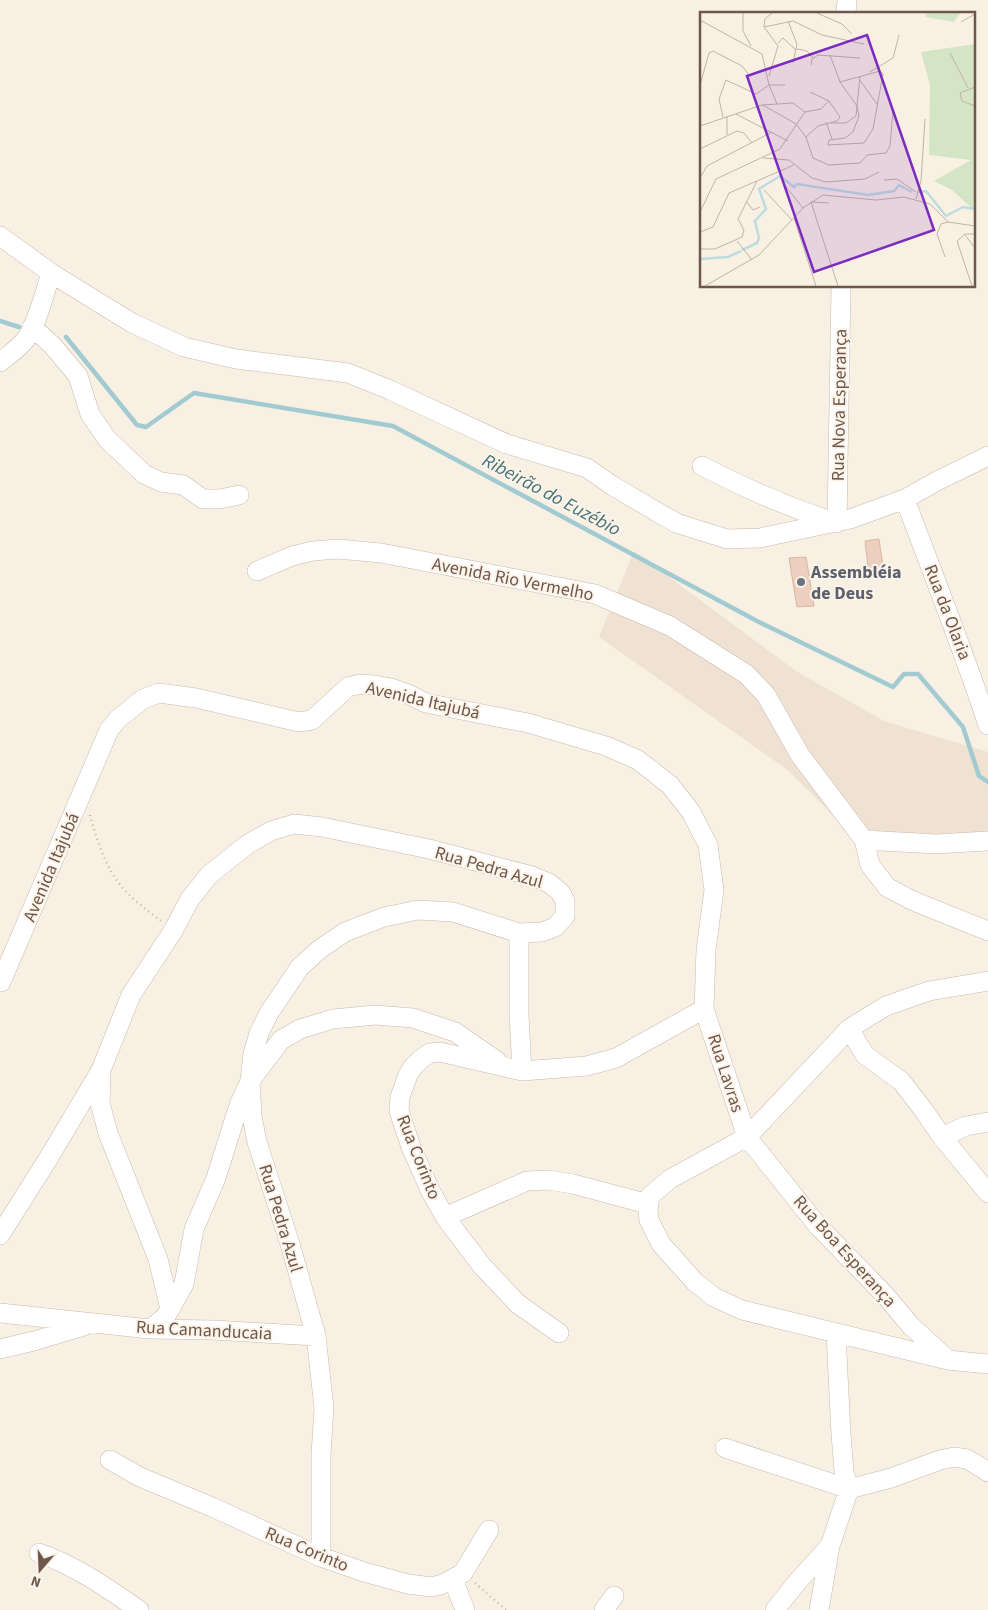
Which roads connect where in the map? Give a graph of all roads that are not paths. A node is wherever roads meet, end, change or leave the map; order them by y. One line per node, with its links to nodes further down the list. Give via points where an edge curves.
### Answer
1 (0, 236): 2 (street)
2 (51, 273): 4 (street); 10 (street, via 132,323 184,347 236,359 348,373 506,444 587,468 676,522 700,531 727,539 760,538)
3 (841, 288): 10 (street, Rua Nova Esperança)
4 (32, 327): 5 (street, via 18,348); 8 (street, via 78,376 90,414 107,440 144,474 161,482 182,485 203,499)
5 (0, 362)
6 (988, 456): 9 (street)
7 (702, 466): 10 (street, via 793,509)
8 (239, 495)
9 (906, 499): 10 (street); 12 (street, Rua da Olaria)
10 (837, 523)
11 (257, 571): 13 (street, Avenida Rio Vermelho, via 313,551 338,549 381,553 594,594 670,626 746,674 766,695 800,755)
12 (988, 725)
13 (864, 840): 14 (street, via 936,844); 15 (street, Avenida Rio Vermelho, via 870,865 887,887)
14 (988, 841)
15 (988, 931)
16 (519, 933): 21 (street, Rua Pedra Azul, via 542,932 556,927 565,916 565,901 549,883 429,850 322,827 294,824 271,830 209,876 190,899 132,995); 22 (street); 23 (street, Rua Pedra Azul, via 453,912 418,910 384,917 345,932 300,967 270,1013 259,1033)
17 (988, 980): 20 (street, via 929,991 886,1006)
18 (1, 982): 19 (street, Avenida Itajubá, via 109,730 142,699 159,693 174,694 299,722 312,720 348,687 360,684 390,688 440,707 528,722 606,746 638,760 670,785 691,812 708,845 714,890 706,950)
19 (704, 1009): 22 (street, Rua Corinto, via 616,1058 586,1066); 25 (street, Rua Lavras)
20 (849, 1029): 25 (street); 26 (street, via 865,1055 900,1081)
21 (101, 1070): 30 (street); 31 (street, via 100,1103 108,1133 158,1259)
22 (515, 1070): 23 (street, via 455,1032 413,1018 375,1015 333,1018 300,1029 281,1040); 29 (street, Rua Corinto, via 440,1052 420,1059 408,1075 399,1111 411,1147)
23 (250, 1082): 31 (street, via 194,1229 184,1284); 37 (street, Rua Pedra Azul, via 257,1142)
24 (988, 1122): 26 (street, via 966,1126)
25 (747, 1137): 28 (street, via 670,1179 650,1196); 39 (street, Rua Boa Esperança, via 818,1226 885,1294 911,1326)
26 (942, 1137): 27 (street)
27 (988, 1193)
28 (648, 1204): 29 (street, via 573,1184 526,1181); 36 (street, via 649,1220 661,1244 695,1282 714,1297 742,1310)
29 (445, 1217): 35 (street, Rua Corinto, via 482,1266 518,1304)
30 (0, 1235)
31 (170, 1309): 34 (street)
32 (0, 1312): 33 (street, Rua Camanducaia)
33 (92, 1323): 34 (street, Rua Camanducaia); 38 (street, Rua Camanducaia)
34 (150, 1329): 37 (street, Rua Camanducaia)
35 (559, 1333)
36 (836, 1333): 39 (street); 44 (street, via 844,1472)
37 (316, 1336): 48 (street, Rua Pedra Azul, via 324,1408)
38 (0, 1349)
39 (948, 1360): 40 (street)
40 (988, 1364)
41 (726, 1448): 44 (street)
42 (110, 1460): 48 (street, Rua Corinto, via 140,1477)
43 (988, 1472): 44 (street, via 967,1460 954,1458)
44 (849, 1489): 46 (street)
45 (489, 1530): 49 (street)
46 (830, 1546): 50 (street, via 798,1581); 53 (street)
47 (39, 1553): 51 (street, via 86,1574)
48 (321, 1557): 49 (street, Rua Corinto, via 364,1572 432,1588)
49 (458, 1576): 52 (street)
50 (782, 1609)
51 (139, 1610)
52 (465, 1610)
53 (819, 1610)

